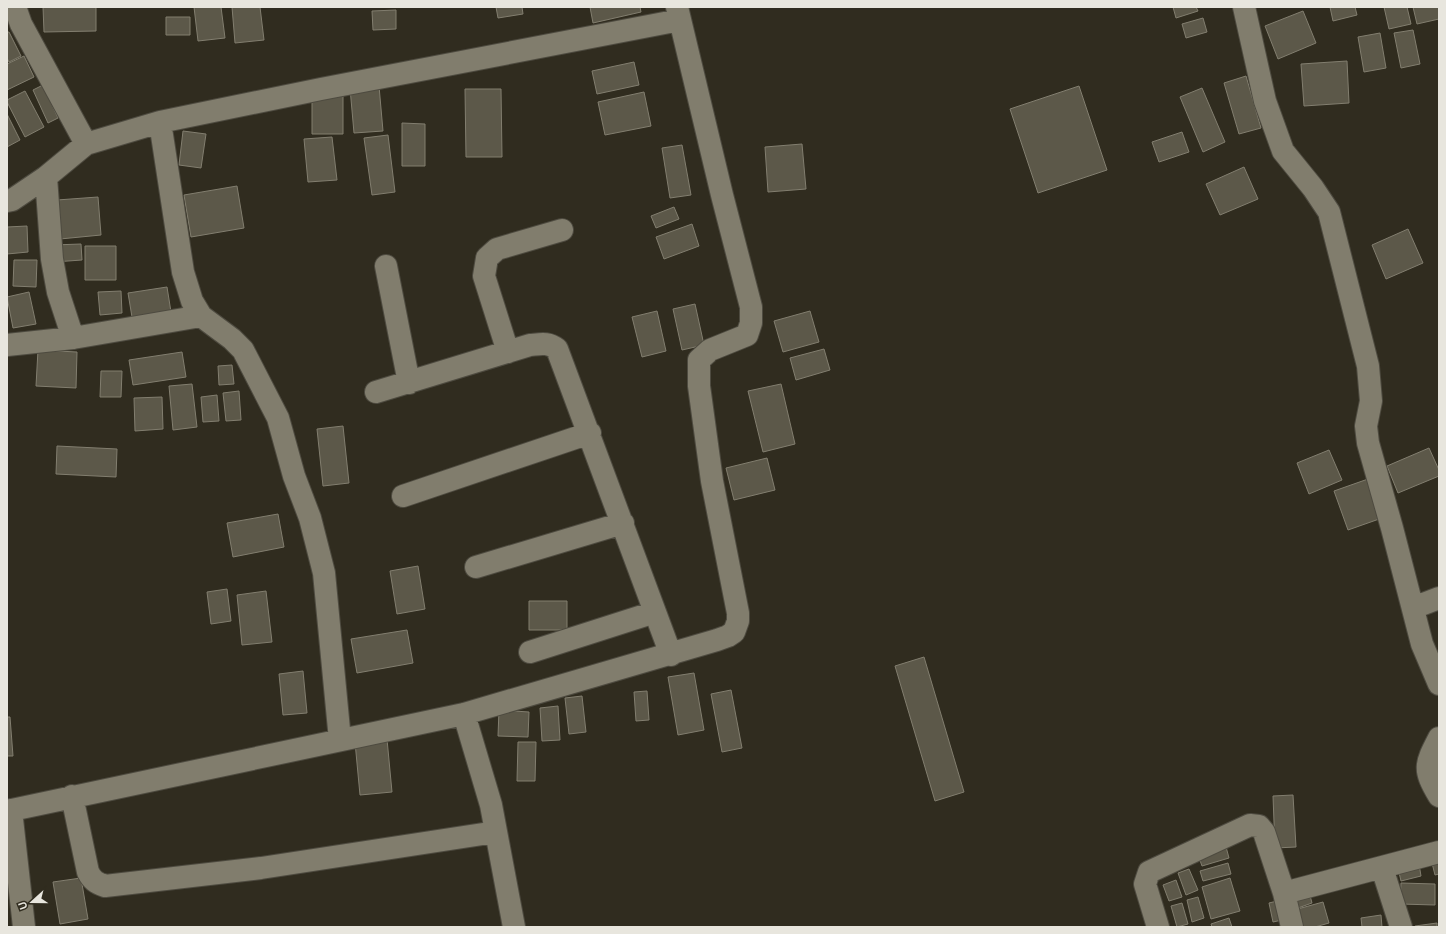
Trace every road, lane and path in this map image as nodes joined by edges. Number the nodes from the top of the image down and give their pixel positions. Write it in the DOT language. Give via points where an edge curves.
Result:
graph roads {
  1 [pos="1244,7"];
  2 [pos="679,14"];
  3 [pos="14,20"];
  4 [pos="160,122"];
  5 [pos="86,144"];
  6 [pos="46,177"];
  7 [pos="9,197"];
  8 [pos="562,230"];
  9 [pos="386,266"];
  10 [pos="201,316"];
  11 [pos="74,338"];
  12 [pos="7,345"];
  13 [pos="508,352"];
  14 [pos="409,383"];
  15 [pos="376,392"];
  16 [pos="590,433"];
  17 [pos="403,496"];
  18 [pos="623,523"];
  19 [pos="476,567"];
  20 [pos="1439,598"];
  21 [pos="1413,608"];
  22 [pos="655,612"];
  23 [pos="530,652"];
  24 [pos="671,654"];
  25 [pos="1439,684"];
  26 [pos="464,714"];
  27 [pos="1439,738"];
  28 [pos="340,740"];
  29 [pos="72,796"];
  30 [pos="1439,796"];
  31 [pos="9,811"];
  32 [pos="496,832"];
  33 [pos="1439,852"];
  34 [pos="1382,868"];
  35 [pos="1284,893"];
  36 [pos="24,927"];
  37 [pos="514,927"];
  38 [pos="1158,927"];
  39 [pos="1292,927"];
  40 [pos="1401,927"];
  1 -- 21 [label="street" via="1265,101 1283,151 1329,212 1368,366 1368,443"];
  2 -- 4 [label="street"];
  2 -- 24 [label="street" via="751,307 751,323 747,335 710,350 699,360 699,386 712,481 738,621 734,632 728,636"];
  3 -- 5 [label="street"];
  4 -- 5 [label="street"];
  4 -- 10 [label="street" via="184,272 192,301"];
  5 -- 6 [label="street"];
  6 -- 7 [label="street"];
  6 -- 11 [label="street" via="52,259 58,292"];
  8 -- 13 [label="street" via="497,250 487,258 484,276"];
  9 -- 14 [label="street"];
  10 -- 11 [label="street"];
  10 -- 28 [label="street" via="243,350 278,418 294,476 310,518 324,573"];
  11 -- 12 [label="street"];
  13 -- 14 [label="street"];
  13 -- 16 [label="street" via="543,343 551,344 557,349"];
  14 -- 15 [label="street"];
  16 -- 17 [label="street"];
  16 -- 18 [label="street"];
  18 -- 19 [label="street"];
  18 -- 22 [label="street"];
  20 -- 21 [label="street"];
  21 -- 25 [label="street" via="1422,644"];
  22 -- 23 [label="street"];
  22 -- 24 [label="street"];
  24 -- 26 [label="street"];
  26 -- 28 [label="street"];
  26 -- 32 [label="street" via="491,805"];
  27 -- 30 [label="street" via="1427,762 1431,783"];
  28 -- 29 [label="street"];
  29 -- 31 [label="street"];
  29 -- 32 [label="street" via="88,872 96,883 105,886 261,868"];
  31 -- 36 [label="street"];
  32 -- 37 [label="street"];
  33 -- 34 [label="street"];
  34 -- 35 [label="street"];
  34 -- 40 [label="street"];
  35 -- 38 [label="street" via="1264,832 1259,826 1250,825 1150,872 1145,884"];
  35 -- 39 [label="street"];
}
